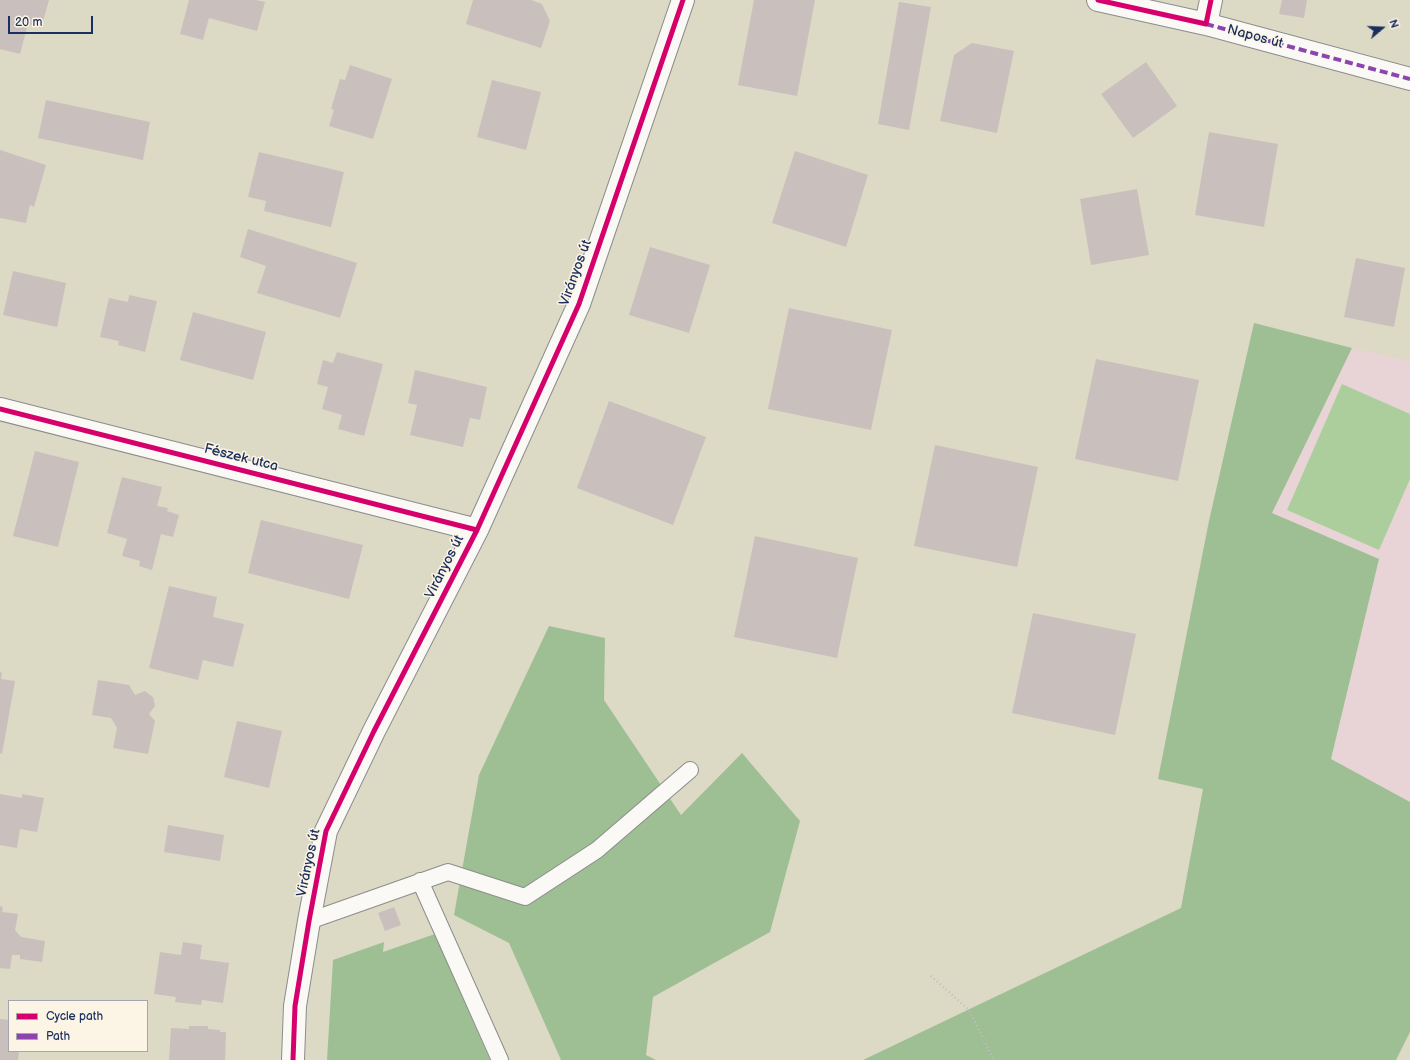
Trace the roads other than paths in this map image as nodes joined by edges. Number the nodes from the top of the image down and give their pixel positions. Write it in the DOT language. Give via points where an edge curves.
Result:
graph roads {
  1 [pos="683,0"];
  2 [pos="1098,0"];
  3 [pos="1212,0"];
  4 [pos="1206,24"];
  5 [pos="1410,79"];
  6 [pos="0,409"];
  7 [pos="477,530"];
  8 [pos="690,770"];
  9 [pos="420,881"];
  10 [pos="309,921"];
  11 [pos="293,1060"];
  12 [pos="500,1060"];
  1 -- 7 [label="street, Virányos út" via="579,304"];
  2 -- 4 [label="street, Napos út"];
  3 -- 4 [label="street"];
  4 -- 5 [label="street, Napos út"];
  6 -- 7 [label="street, Fészek utca"];
  7 -- 10 [label="street, Virányos út" via="374,730 326,831"];
  8 -- 9 [label="lane" via="597,850 525,897 448,872"];
  9 -- 10 [label="lane"];
  9 -- 12 [label="lane"];
  10 -- 11 [label="street, Virányos út" via="295,1006"];
}
